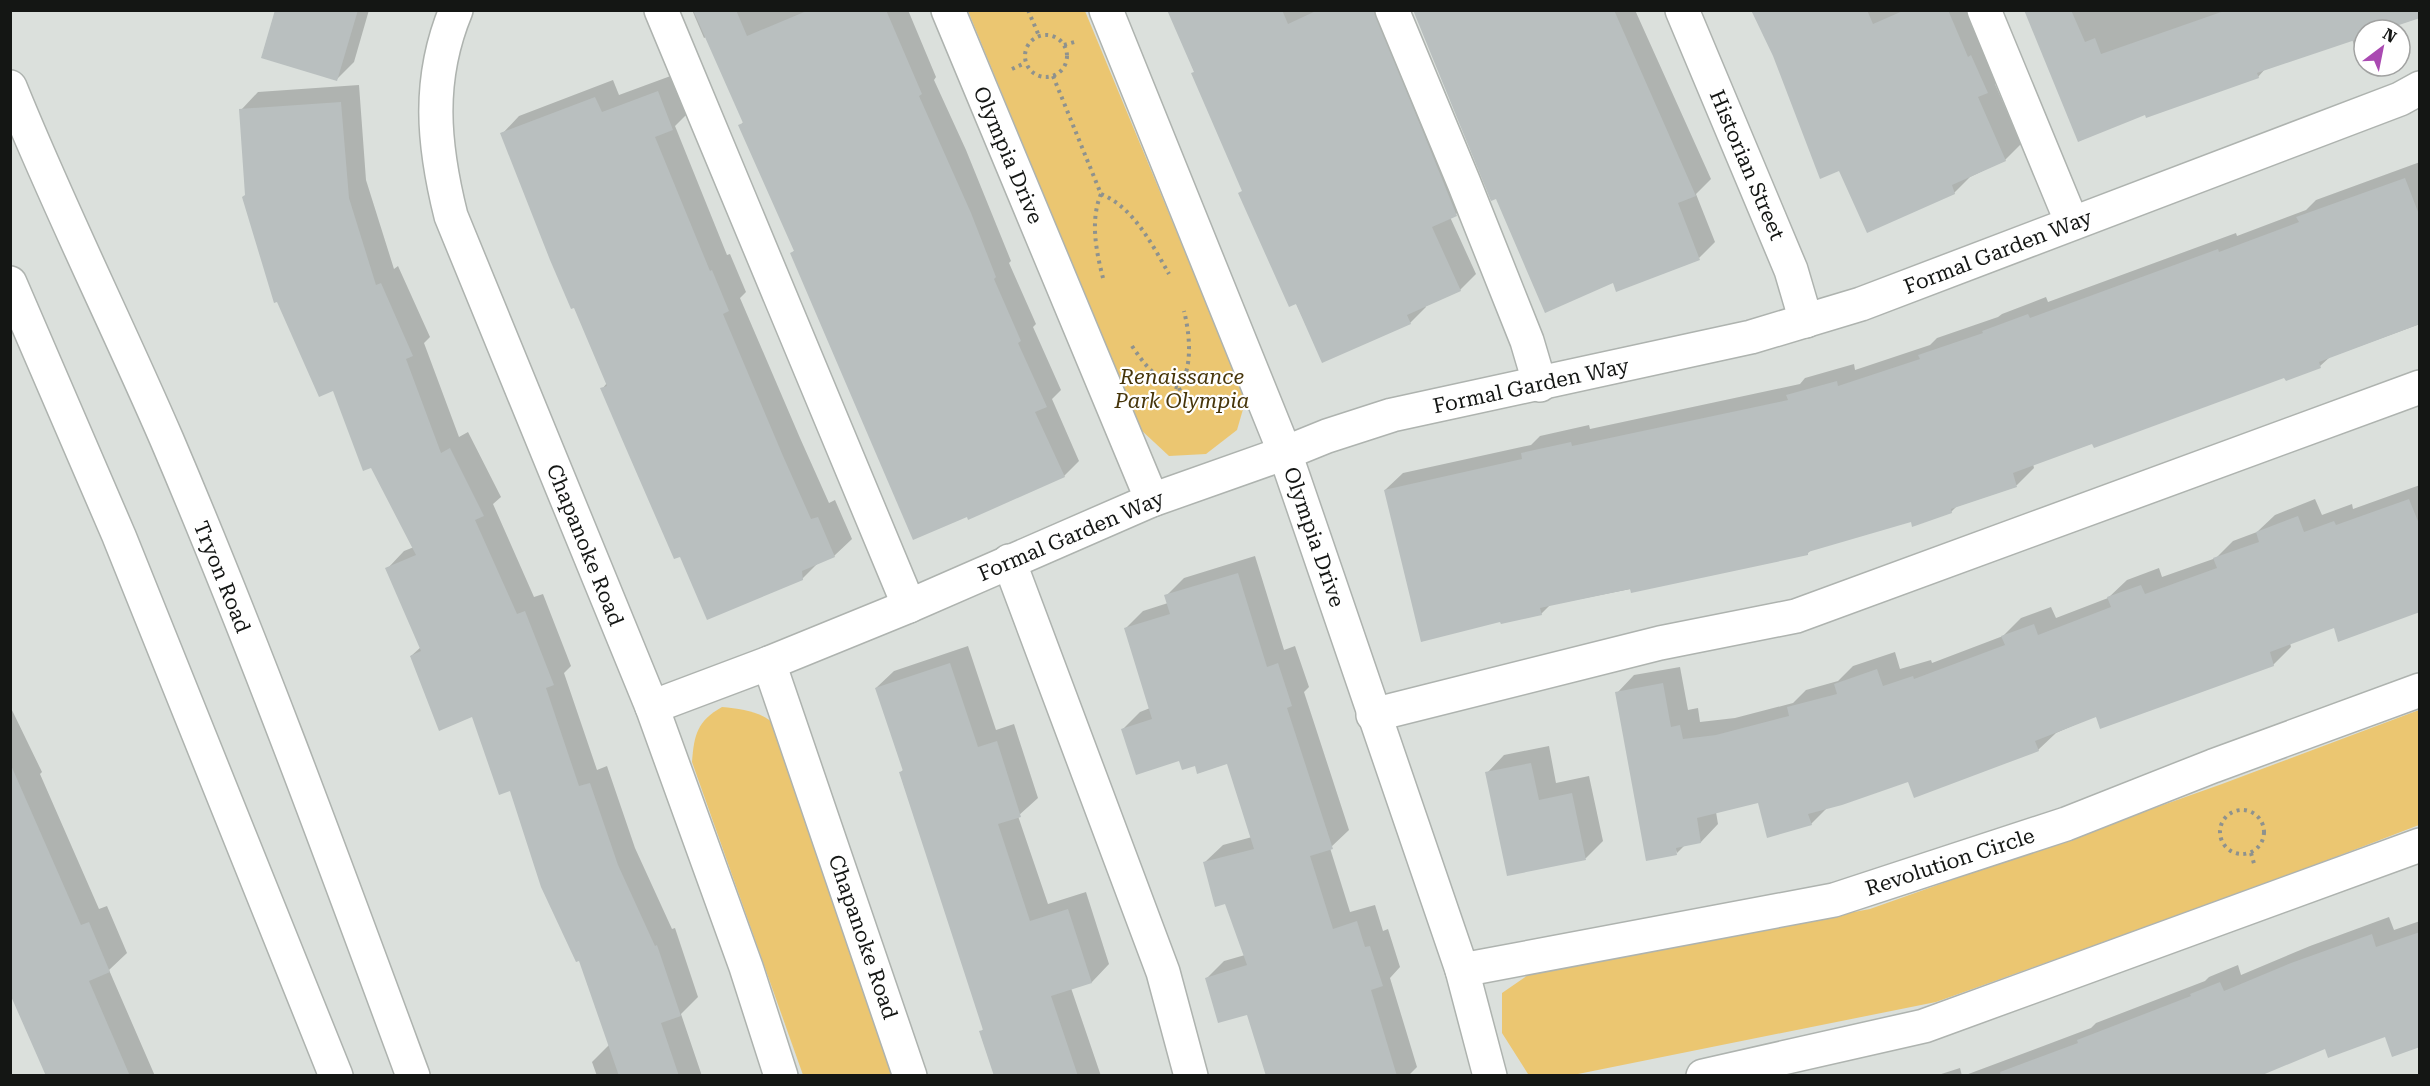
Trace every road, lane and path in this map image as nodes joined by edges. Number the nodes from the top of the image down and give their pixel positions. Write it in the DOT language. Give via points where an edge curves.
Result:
graph roads {
  1 [pos="456,10"];
  2 [pos="661,10"];
  3 [pos="948,10"];
  4 [pos="1028,10"];
  5 [pos="1106,10"];
  6 [pos="1392,10"];
  7 [pos="1682,10"];
  8 [pos="1984,10"];
  9 [pos="1039,36"];
  10 [pos="1053,76"];
  11 [pos="10,87"];
  12 [pos="2420,88"];
  13 [pos="1101,194"];
  14 [pos="2072,224"];
  15 [pos="1104,279"];
  16 [pos="1172,280"];
  17 [pos="10,284"];
  18 [pos="1182,303"];
  19 [pos="1806,321"];
  20 [pos="1128,340"];
  21 [pos="1539,385"];
  22 [pos="2420,387"];
  23 [pos="1179,388"];
  24 [pos="1189,415"];
  25 [pos="1285,453"];
  26 [pos="1152,500"];
  27 [pos="1009,561"];
  28 [pos="909,606"];
  29 [pos="769,663"];
  30 [pos="2420,690"];
  31 [pos="652,707"];
  32 [pos="1373,715"];
  33 [pos="2262,843"];
  34 [pos="2420,845"];
  35 [pos="1462,970"];
  36 [pos="336,1076"];
  37 [pos="413,1076"];
  38 [pos="781,1076"];
  39 [pos="910,1076"];
  40 [pos="1191,1076"];
  41 [pos="1490,1076"];
  42 [pos="1704,1076"];
  1 -- 31 [label="street, Chapanoke Road" via="439,63 435,128 440,173 451,216"];
  2 -- 28 [label="street"];
  3 -- 26 [label="street, Olympia Drive"];
  4 -- 9 [label="path"];
  5 -- 25 [label="street, Olympia Drive"];
  6 -- 21 [label="street" via="1527,341"];
  7 -- 19 [label="street, Historian Street" via="1791,270"];
  8 -- 14 [label="street"];
  9 -- 10 [label="path" via="1053,36 1067,52 1064,67"];
  9 -- 10 [label="path" via="1028,44 1025,63 1033,74"];
  10 -- 13 [label="path"];
  11 -- 37 [label="street, Tryon Road" via="166,440 259,665"];
  12 -- 14 [label="street, Formal Garden Way"];
  13 -- 15 [label="path" via="1094,221"];
  13 -- 16 [label="path" via="1117,200 1129,214"];
  14 -- 19 [label="street, Formal Garden Way"];
  17 -- 36 [label="street" via="124,547"];
  18 -- 23 [label="path" via="1188,328 1188,360 1186,378"];
  19 -- 21 [label="street, Formal Garden Way"];
  20 -- 23 [label="path" via="1150,371"];
  21 -- 25 [label="street, Formal Garden Way" via="1392,416"];
  22 -- 32 [label="street" via="1796,616 1660,643"];
  23 -- 24 [label="path"];
  25 -- 26 [label="street, Formal Garden Way"];
  25 -- 32 [label="street, Olympia Drive"];
  26 -- 27 [label="street, Formal Garden Way"];
  27 -- 28 [label="street, Formal Garden Way"];
  27 -- 40 [label="street" via="1163,972"];
  28 -- 29 [label="street, Formal Garden Way"];
  29 -- 31 [label="street, Formal Garden Way"];
  29 -- 39 [label="street, Chapanoke Road"];
  30 -- 35 [label="street, Revolution Circle" via="2066,824 1834,900"];
  31 -- 38 [label="street, Chapanoke Road"];
  32 -- 35 [label="street, Olympia Drive"];
  33 -- 33 [label="path" via="2264,830 2253,812 2238,809 2221,823 2220,838 2229,851 2250,853"];
  34 -- 42 [label="street" via="1924,1026"];
  35 -- 41 [label="street, Olympia Drive"];
}
